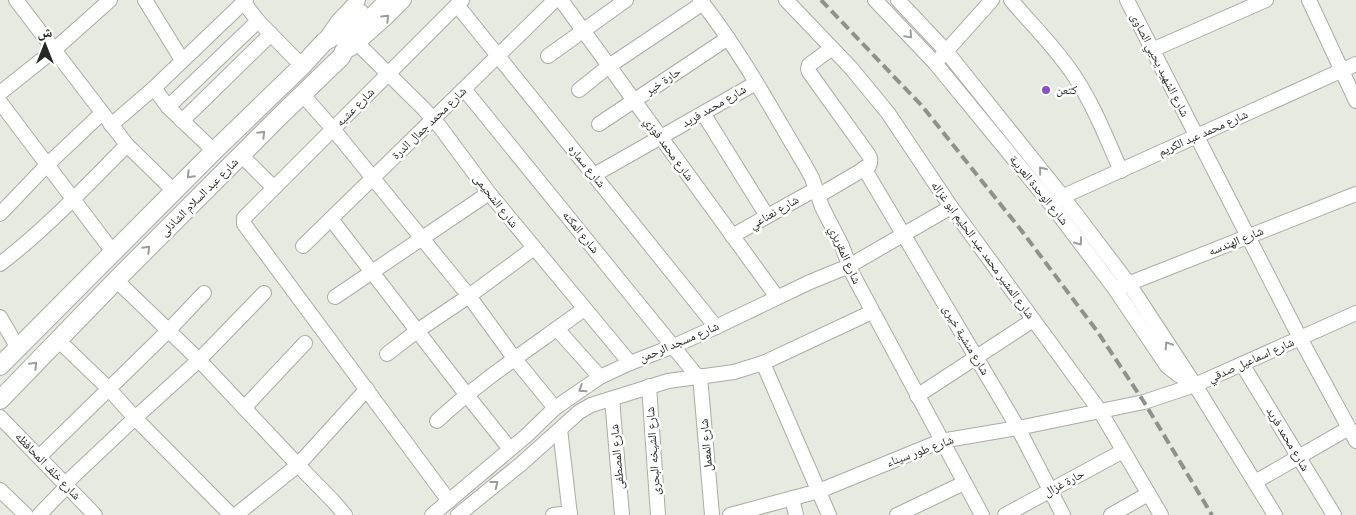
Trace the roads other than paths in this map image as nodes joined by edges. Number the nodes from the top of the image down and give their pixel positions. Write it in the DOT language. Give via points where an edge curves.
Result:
graph roads {
  1 [pos="16,0"];
  2 [pos="110,0"];
  3 [pos="145,0"];
  4 [pos="389,0"];
  5 [pos="404,0"];
  6 [pos="555,0"];
  7 [pos="561,0"];
  8 [pos="626,0"];
  9 [pos="786,0"];
  10 [pos="875,0"];
  11 [pos="898,0"];
  12 [pos="992,0"];
  13 [pos="1011,0"];
  14 [pos="1127,0"];
  15 [pos="1266,0"];
  16 [pos="1309,0"];
  17 [pos="244,1"];
  18 [pos="702,2"];
  19 [pos="459,3"];
  20 [pos="361,7"];
  21 [pos="258,21"];
  22 [pos="583,30"];
  23 [pos="271,34"];
  24 [pos="728,38"];
  25 [pos="357,43"];
  26 [pos="832,48"];
  27 [pos="54,50"];
  28 [pos="1152,50"];
  29 [pos="946,51"];
  30 [pos="497,56"];
  31 [pos="548,56"];
  32 [pos="340,57"];
  33 [pos="182,60"];
  34 [pos="935,63"];
  35 [pos="1356,64"];
  36 [pos="302,66"];
  37 [pos="609,66"];
  38 [pos="1342,70"];
  39 [pos="388,74"];
  40 [pos="756,82"];
  41 [pos="154,88"];
  42 [pos="464,89"];
  43 [pos="579,90"];
  44 [pos="0,93"];
  45 [pos="302,94"];
  46 [pos="634,101"];
  47 [pos="1356,101"];
  48 [pos="0,102"];
  49 [pos="168,106"];
  50 [pos="102,113"];
  51 [pos="703,113"];
  52 [pos="433,119"];
  53 [pos="182,121"];
  54 [pos="599,124"];
  55 [pos="111,125"];
  56 [pos="333,129"];
  57 [pos="1196,136"];
  58 [pos="660,137"];
  59 [pos="127,145"];
  60 [pos="214,151"];
  61 [pos="241,155"];
  62 [pos="47,165"];
  63 [pos="864,168"];
  64 [pos="1121,171"];
  65 [pos="594,175"];
  66 [pos="372,178"];
  67 [pos="274,188"];
  68 [pos="174,191"];
  69 [pos="817,192"];
  70 [pos="489,193"];
  71 [pos="1356,194"];
  72 [pos="1063,197"];
  73 [pos="72,200"];
  74 [pos="1050,203"];
  75 [pos="951,207"];
  76 [pos="0,214"];
  77 [pos="767,216"];
  78 [pos="331,218"];
  79 [pos="904,235"];
  80 [pos="732,236"];
  81 [pos="1248,236"];
  82 [pos="421,238"];
  83 [pos="302,246"];
  84 [pos="534,248"];
  85 [pos="113,252"];
  86 [pos="0,264"];
  87 [pos="849,266"];
  88 [pos="372,272"];
  89 [pos="116,280"];
  90 [pos="1129,284"];
  91 [pos="1115,289"];
  92 [pos="264,293"];
  93 [pos="204,294"];
  94 [pos="335,296"];
  95 [pos="469,296"];
  96 [pos="69,297"];
  97 [pos="777,297"];
  98 [pos="584,309"];
  99 [pos="85,312"];
  100 [pos="872,312"];
  101 [pos="1356,313"];
  102 [pos="0,317"];
  103 [pos="1034,320"];
  104 [pos="716,327"];
  105 [pos="557,329"];
  106 [pos="168,331"];
  107 [pos="417,331"];
  108 [pos="1300,338"];
  109 [pos="58,340"];
  110 [pos="305,343"];
  111 [pos="674,346"];
  112 [pos="18,348"];
  113 [pos="387,354"];
  114 [pos="976,357"];
  115 [pos="514,358"];
  116 [pos="199,360"];
  117 [pos="630,363"];
  118 [pos="763,363"];
  119 [pos="1242,364"];
  120 [pos="0,366"];
  121 [pos="699,376"];
  122 [pos="600,378"];
  123 [pos="1195,385"];
  124 [pos="649,386"];
  125 [pos="109,389"];
  126 [pos="367,389"];
  127 [pos="466,394"];
  128 [pos="917,396"];
  129 [pos="612,399"];
  130 [pos="0,400"];
  131 [pos="1144,402"];
  132 [pos="244,408"];
  133 [pos="556,408"];
  134 [pos="1100,411"];
  135 [pos="0,418"];
  136 [pos="135,418"];
  137 [pos="437,421"];
  138 [pos="1018,428"];
  139 [pos="1349,428"];
  140 [pos="560,429"];
  141 [pos="941,440"];
  142 [pos="1356,441"];
  143 [pos="510,449"];
  144 [pos="1123,451"];
  145 [pos="39,457"];
  146 [pos="1299,457"];
  147 [pos="298,465"];
  148 [pos="964,482"];
  149 [pos="1255,482"];
  150 [pos="66,485"];
  151 [pos="0,490"];
  152 [pos="819,491"];
  153 [pos="1050,491"];
  154 [pos="1148,494"];
  155 [pos="792,498"];
  156 [pos="449,501"];
  157 [pos="474,509"];
  158 [pos="754,512"];
  159 [pos="570,514"];
  160 [pos="26,515"];
  161 [pos="39,515"];
  162 [pos="95,515"];
  163 [pos="231,515"];
  164 [pos="236,515"];
  165 [pos="345,515"];
  166 [pos="432,515"];
  167 [pos="458,515"];
  168 [pos="553,515"];
  169 [pos="622,515"];
  170 [pos="658,515"];
  171 [pos="712,515"];
  172 [pos="730,515"];
  173 [pos="796,515"];
  174 [pos="829,515"];
  175 [pos="897,515"];
  176 [pos="982,515"];
  177 [pos="1005,515"];
  178 [pos="1063,515"];
  179 [pos="1111,515"];
  180 [pos="1161,515"];
  181 [pos="1275,515"];
  182 [pos="1334,515"];
  1 -- 27 [label="street"];
  2 -- 27 [label="street"];
  3 -- 33 [label="street"];
  4 -- 20 [label="main road"];
  25 -- 5 [label="street, شارع عبد السلام الشاذلى, one-way"];
  6 -- 30 [label="street, شارع محمد جمال الدرة"];
  7 -- 22 [label="street, شارع محمد فوزي"];
  8 -- 22 [label="street"];
  9 -- 26 [label="street, شارع المشير محمد عبد الحليم ابو غزاله"];
  10 -- 34 [label="street, شارع الوحدة العربية, one-way"];
  11 -- 29 [label="street, شارع الوحدة العربية"];
  12 -- 29 [label="street"];
  13 -- 64 [label="street" via="1076,78"];
  14 -- 28 [label="street, شارع الشهيد يحيي الصاوى"];
  15 -- 28 [label="street"];
  16 -- 38 [label="street"];
  17 -- 21 [label="street"];
  17 -- 33 [label="street"];
  18 -- 24 [label="street, شارع المقريزي"];
  18 -- 37 [label="street"];
  19 -- 30 [label="street, شارع سماره"];
  19 -- 39 [label="street, شارع عشبه"];
  20 -- 32 [label="main road" via="351,39"];
  20 -- 36 [label="main road, شارع عبد السلام الشاذلى" via="342,31 324,42"];
  21 -- 23 [label="street"];
  21 -- 49 [label="street"];
  22 -- 31 [label="street"];
  22 -- 37 [label="street, شارع محمد فوزي"];
  23 -- 36 [label="street"];
  23 -- 53 [label="street"];
  24 -- 40 [label="street, شارع المقريزي"];
  24 -- 46 [label="street, حارة خير"];
  25 -- 32 [label="street, شارع عبد السلام الشاذلى"];
  25 -- 39 [label="street, شارع الشحيمى"];
  26 -- 63 [label="street" via="809,65 809,72 870,158 869,166"];
  26 -- 75 [label="street, شارع المشير محمد عبد الحليم ابو غزاله" via="888,113"];
  27 -- 44 [label="street"];
  27 -- 50 [label="street"];
  28 -- 57 [label="street, شارع الشهيد يحيي الصاوى"];
  29 -- 34 [label="street"];
  72 -- 29 [label="street, شارع الوحدة العربية, one-way"];
  30 -- 42 [label="street, شارع محمد جمال الدرة"];
  30 -- 65 [label="street, شارع سماره"];
  32 -- 45 [label="main road, شارع عبد السلام الشاذلى"];
  33 -- 41 [label="street"];
  34 -- 74 [label="street, شارع الوحدة العربية"];
  35 -- 38 [label="street, شارع محمد عبد الكريم"];
  36 -- 60 [label="main road, شارع عبد السلام الشاذلى"];
  37 -- 43 [label="street"];
  37 -- 46 [label="street, شارع محمد فوزي"];
  38 -- 47 [label="street"];
  38 -- 57 [label="street, شارع محمد عبد الكريم"];
  39 -- 52 [label="street, شارع الشحيمى"];
  39 -- 56 [label="street, شارع عشبه"];
  40 -- 51 [label="street, شارع محمد فريد"];
  40 -- 69 [label="street, شارع المقريزي" via="806,167"];
  41 -- 49 [label="street"];
  41 -- 55 [label="street"];
  42 -- 52 [label="street, شارع محمد جمال الدرة"];
  42 -- 111 [label="street, شارع المكنه"];
  45 -- 56 [label="street"];
  61 -- 45 [label="main road, شارع عبد السلام الشاذلى, one-way"];
  46 -- 54 [label="street, حارة خير"];
  46 -- 58 [label="street, شارع محمد فوزي"];
  48 -- 62 [label="street"];
  49 -- 53 [label="street"];
  50 -- 55 [label="street"];
  50 -- 62 [label="street"];
  51 -- 58 [label="street, شارع محمد فريد"];
  51 -- 77 [label="street"];
  52 -- 66 [label="street, شارع محمد جمال الدرة"];
  52 -- 70 [label="street, شارع الشحيمى"];
  53 -- 60 [label="street"];
  55 -- 59 [label="street"];
  56 -- 66 [label="street"];
  56 -- 67 [label="street, شارع عشبه"];
  57 -- 64 [label="street, شارع محمد عبد الكريم"];
  57 -- 81 [label="street, شارع الشهيد يحيي الصاوى"];
  58 -- 65 [label="street, شارع محمد فريد"];
  58 -- 80 [label="street, شارع محمد فوزي"];
  59 -- 68 [label="street"];
  59 -- 73 [label="street"];
  60 -- 68 [label="main road, شارع عبد السلام الشاذلى, one-way"];
  61 -- 67 [label="street"];
  89 -- 61 [label="main road, شارع عبد السلام الشاذلى, one-way"];
  62 -- 73 [label="street"];
  62 -- 76 [label="street"];
  63 -- 69 [label="street, شارع نعناعي"];
  63 -- 79 [label="street, شارع منشية خيرى"];
  64 -- 72 [label="street, شارع محمد عبد الكريم"];
  65 -- 104 [label="street, شارع سماره"];
  66 -- 78 [label="street, شارع محمد جمال الدرة"];
  66 -- 82 [label="street"];
  67 -- 126 [label="street, شارع عشبه" via="244,218 244,224"];
  68 -- 85 [label="main road, شارع عبد السلام الشاذلى"];
  69 -- 77 [label="street, شارع نعناعي"];
  69 -- 87 [label="street, شارع المقريزي"];
  70 -- 82 [label="street"];
  70 -- 84 [label="street, شارع الشحيمى"];
  71 -- 81 [label="street, شارع الهندسه"];
  72 -- 74 [label="street, شارع محمد عبد الكريم"];
  72 -- 90 [label="street, شارع الوحدة العربية"];
  73 -- 85 [label="street"];
  73 -- 86 [label="street"];
  74 -- 91 [label="street, شارع الوحدة العربية, one-way"];
  75 -- 79 [label="street, شارع مسجد الرحمن"];
  75 -- 103 [label="street, شارع المشير محمد عبد الحليم ابو غزاله"];
  77 -- 80 [label="street, شارع نعناعي"];
  78 -- 83 [label="street, شارع محمد جمال الدرة"];
  78 -- 88 [label="street"];
  79 -- 87 [label="street, شارع مسجد الرحمن"];
  79 -- 114 [label="street, شارع منشية خيرى"];
  80 -- 97 [label="street, شارع محمد فوزي"];
  81 -- 90 [label="street, شارع الهندسه"];
  81 -- 108 [label="street, شارع الشهيد يحيي الصاوى"];
  82 -- 88 [label="street"];
  82 -- 95 [label="street"];
  84 -- 95 [label="street"];
  84 -- 98 [label="street, شارع الشحيمى"];
  85 -- 96 [label="main road, شارع عبد السلام الشاذلى"];
  87 -- 97 [label="street, شارع مسجد الرحمن"];
  87 -- 100 [label="street, شارع المقريزي"];
  88 -- 94 [label="street"];
  88 -- 107 [label="street"];
  89 -- 99 [label="main road, شارع عبد السلام الشاذلى"];
  89 -- 106 [label="street"];
  90 -- 91 [label="street, شارع الهندسه"];
  123 -- 90 [label="street, شارع الوحدة العربية, one-way"];
  91 -- 123 [label="street, شارع الوحدة العربية" via="1167,366"];
  92 -- 116 [label="street"];
  93 -- 106 [label="street"];
  95 -- 107 [label="street"];
  95 -- 115 [label="street"];
  96 -- 99 [label="main road"];
  96 -- 112 [label="main road, شارع عبد السلام الشاذلى"];
  97 -- 104 [label="street, شارع مسجد الرحمن"];
  98 -- 105 [label="street"];
  98 -- 117 [label="street, شارع الشحيمى"];
  99 -- 109 [label="main road, شارع عبد السلام الشاذلى"];
  100 -- 118 [label="street"];
  100 -- 128 [label="street, شارع المقريزي"];
  101 -- 108 [label="street, شارع اسماعيل صدقي"];
  102 -- 112 [label="street"];
  103 -- 114 [label="street"];
  103 -- 134 [label="street, شارع المشير محمد عبد الحليم ابو غزاله"];
  104 -- 111 [label="street, شارع مسجد الرحمن"];
  105 -- 115 [label="street"];
  105 -- 122 [label="street"];
  106 -- 116 [label="street"];
  106 -- 125 [label="street"];
  107 -- 113 [label="street"];
  107 -- 127 [label="street"];
  108 -- 119 [label="street, شارع اسماعيل صدقي"];
  108 -- 139 [label="street, شارع الشهيد يحيي الصاوى"];
  109 -- 125 [label="street"];
  130 -- 109 [label="main road, شارع عبد السلام الشاذلى, one-way"];
  110 -- 132 [label="street"];
  111 -- 117 [label="street, شارع مسجد الرحمن"];
  111 -- 121 [label="street, شارع المكنه"];
  112 -- 120 [label="main road, شارع عبد السلام الشاذلى"];
  114 -- 128 [label="street"];
  114 -- 138 [label="street, شارع منشية خيرى"];
  115 -- 127 [label="street"];
  115 -- 133 [label="street"];
  116 -- 132 [label="street"];
  116 -- 136 [label="street"];
  117 -- 122 [label="street, شارع مسجد الرحمن"];
  118 -- 121 [label="street" via="734,372"];
  118 -- 152 [label="street"];
  119 -- 123 [label="street, شارع اسماعيل صدقي"];
  119 -- 146 [label="street, شارع محمد فريد"];
  121 -- 124 [label="street"];
  121 -- 171 [label="street, شارع المعمل"];
  122 -- 133 [label="street, شارع مسجد الرحمن, one-way"];
  123 -- 131 [label="street, شارع اسماعيل صدقي"];
  123 -- 149 [label="street, شارع الوحدة العربية"];
  124 -- 129 [label="street"];
  124 -- 170 [label="street, شارع الشيخه البحرى"];
  125 -- 136 [label="street"];
  125 -- 145 [label="street"];
  126 -- 147 [label="street"];
  126 -- 156 [label="street"];
  127 -- 137 [label="street"];
  127 -- 143 [label="street"];
  128 -- 141 [label="street, شارع المقريزي"];
  129 -- 140 [label="street" via="579,412"];
  129 -- 169 [label="street, شارع المصطفى"];
  131 -- 134 [label="street, شارع طور سيناء"];
  132 -- 147 [label="street"];
  133 -- 143 [label="street, شارع مسجد الرحمن"];
  134 -- 138 [label="street, شارع طور سيناء"];
  134 -- 144 [label="street, شارع المشير محمد عبد الحليم ابو غزاله"];
  135 -- 145 [label="street, شارع خلف المحافظه"];
  136 -- 150 [label="street"];
  136 -- 163 [label="street"];
  138 -- 141 [label="street, شارع طور سيناء"];
  138 -- 153 [label="street, شارع منشية خيرى"];
  139 -- 142 [label="street, شارع الشهيد يحيي الصاوى"];
  139 -- 146 [label="street"];
  157 -- 140 [label="street, one-way"];
  140 -- 159 [label="street"];
  141 -- 148 [label="street, شارع المقريزي"];
  141 -- 152 [label="street, شارع طور سيناء"];
  143 -- 156 [label="street, شارع مسجد الرحمن"];
  144 -- 153 [label="street, حارة غزال"];
  144 -- 154 [label="street, شارع المشير محمد عبد الحليم ابو غزاله"];
  145 -- 150 [label="street, شارع خلف المحافظه"];
  146 -- 149 [label="street"];
  146 -- 182 [label="street, شارع محمد فريد"];
  147 -- 164 [label="street"];
  147 -- 165 [label="street"];
  148 -- 175 [label="street"];
  148 -- 176 [label="street, شارع المقريزي"];
  149 -- 181 [label="street, شارع الوحدة العربية"];
  150 -- 161 [label="street"];
  150 -- 162 [label="street, شارع خلف المحافظه"];
  151 -- 160 [label="street"];
  152 -- 155 [label="street, شارع طور سيناء"];
  152 -- 174 [label="street"];
  153 -- 177 [label="street, حارة غزال"];
  153 -- 178 [label="street, شارع منشية خيرى"];
  154 -- 179 [label="street"];
  154 -- 180 [label="street, شارع المشير محمد عبد الحليم ابو غزاله"];
  155 -- 158 [label="street, شارع طور سيناء"];
  155 -- 173 [label="street"];
  156 -- 166 [label="street, شارع مسجد الرحمن"];
  157 -- 167 [label="street"];
  158 -- 172 [label="street, شارع طور سيناء"];
  159 -- 168 [label="street"];
}
